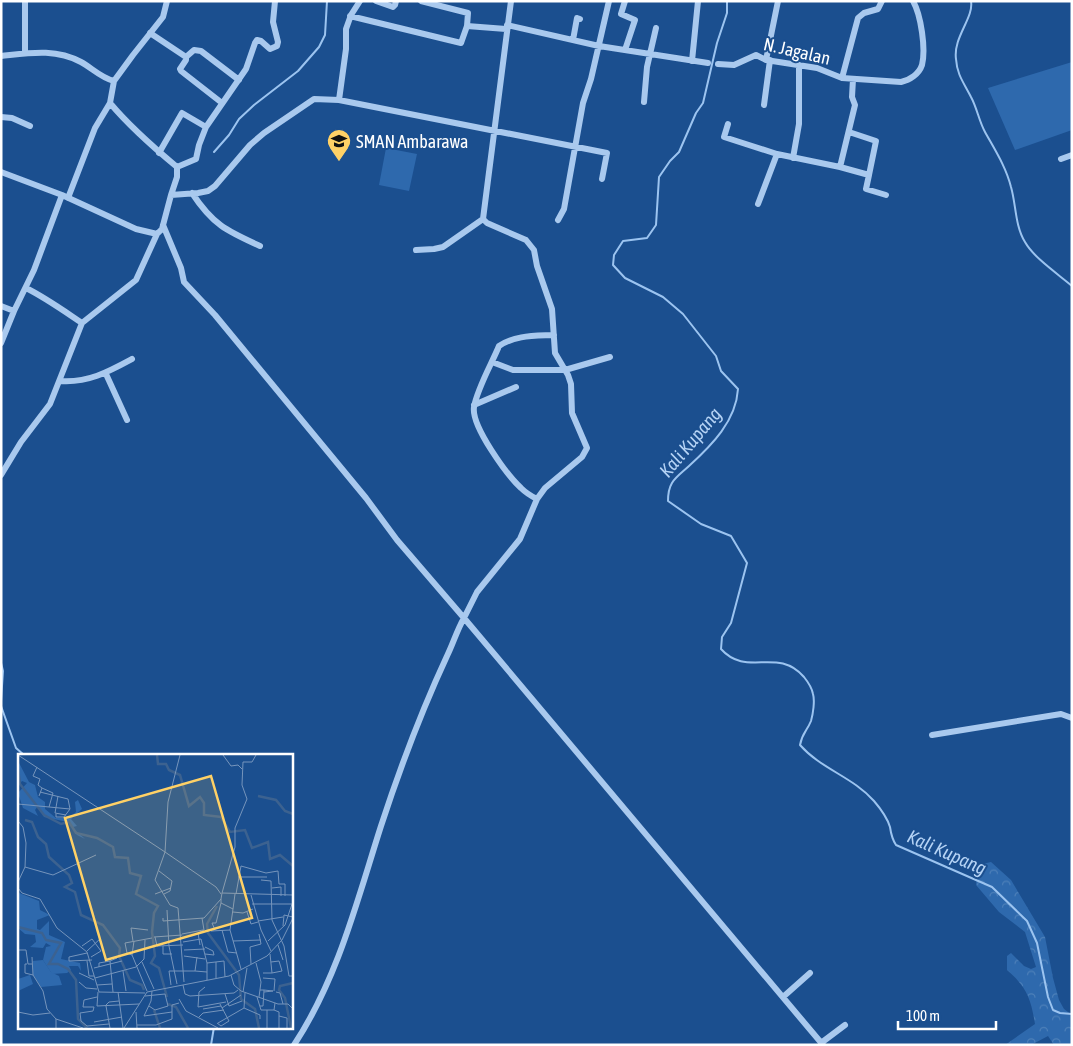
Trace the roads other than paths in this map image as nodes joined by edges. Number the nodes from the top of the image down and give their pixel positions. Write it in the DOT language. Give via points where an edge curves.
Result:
graph roads {
  1 [pos="25,1"];
  2 [pos="167,1"];
  3 [pos="275,1"];
  4 [pos="360,1"];
  5 [pos="376,1"];
  6 [pos="396,1"];
  7 [pos="421,1"];
  8 [pos="511,1"];
  9 [pos="609,1"];
  10 [pos="625,1"];
  11 [pos="698,1"];
  12 [pos="778,1"];
  13 [pos="882,1"];
  14 [pos="913,1"];
  15 [pos="350,16"];
  16 [pos="580,19"];
  17 [pos="467,26"];
  18 [pos="506,27"];
  19 [pos="656,28"];
  20 [pos="150,33"];
  21 [pos="573,40"];
  22 [pos="599,46"];
  23 [pos="625,50"];
  24 [pos="25,53"];
  25 [pos="649,53"];
  26 [pos="1,56"];
  27 [pos="186,57"];
  28 [pos="768,60"];
  29 [pos="692,61"];
  30 [pos="708,63"];
  31 [pos="718,64"];
  32 [pos="799,65"];
  33 [pos="842,78"];
  34 [pos="853,79"];
  35 [pos="239,80"];
  36 [pos="114,81"];
  37 [pos="339,100"];
  38 [pos="644,102"];
  39 [pos="110,103"];
  40 [pos="222,103"];
  41 [pos="764,105"];
  42 [pos="1,117"];
  43 [pos="728,124"];
  44 [pos="30,126"];
  45 [pos="206,127"];
  46 [pos="494,131"];
  47 [pos="849,132"];
  48 [pos="575,147"];
  49 [pos="160,153"];
  50 [pos="777,154"];
  51 [pos="1072,155"];
  52 [pos="793,158"];
  53 [pos="1060,159"];
  54 [pos="177,167"];
  55 [pos="840,167"];
  56 [pos="1,172"];
  57 [pos="869,174"];
  58 [pos="602,179"];
  59 [pos="192,193"];
  60 [pos="172,195"];
  61 [pos="886,195"];
  62 [pos="65,197"];
  63 [pos="758,204"];
  64 [pos="483,218"];
  65 [pos="558,220"];
  66 [pos="163,225"];
  67 [pos="156,234"];
  68 [pos="260,246"];
  69 [pos="416,250"];
  70 [pos="26,288"];
  71 [pos="1,306"];
  72 [pos="14,311"];
  73 [pos="82,323"];
  74 [pos="554,335"];
  75 [pos="1,343"];
  76 [pos="610,357"];
  77 [pos="132,359"];
  78 [pos="492,362"];
  79 [pos="565,370"];
  80 [pos="106,374"];
  81 [pos="60,381"];
  82 [pos="516,387"];
  83 [pos="474,405"];
  84 [pos="127,420"];
  85 [pos="1,475"];
  86 [pos="537,499"];
  87 [pos="464,618"];
  88 [pos="1072,718"];
  89 [pos="932,735"];
  90 [pos="810,973"];
  91 [pos="783,997"];
  92 [pos="845,1025"];
  93 [pos="822,1044"];
  94 [pos="294,1045"];
  1 -- 24 [label="street"];
  2 -- 20 [label="street" via="163,17"];
  3 -- 35 [label="street" via="273,15 277,46 270,49 257,40"];
  4 -- 15 [label="street"];
  5 -- 6 [label="street" via="393,7"];
  7 -- 17 [label="street" via="468,13"];
  8 -- 18 [label="street"];
  9 -- 22 [label="street"];
  10 -- 23 [label="street" via="621,14 636,20"];
  11 -- 29 [label="street"];
  12 -- 28 [label="street"];
  13 -- 33 [label="street, N. Jagalan" via="878,9 858,18"];
  14 -- 34 [label="street, N. Jagalan" via="918,11 923,53 922,66 917,74 901,82"];
  15 -- 17 [label="street" via="460,43"];
  15 -- 37 [label="street"];
  16 -- 21 [label="street" via="577,18"];
  17 -- 18 [label="street"];
  18 -- 21 [label="street"];
  18 -- 46 [label="street"];
  19 -- 25 [label="street"];
  20 -- 27 [label="street"];
  20 -- 36 [label="street"];
  21 -- 22 [label="street"];
  22 -- 23 [label="street"];
  22 -- 48 [label="street"];
  23 -- 25 [label="street"];
  24 -- 26 [label="street"];
  24 -- 36 [label="street" via="64,55"];
  25 -- 29 [label="street"];
  25 -- 38 [label="street"];
  27 -- 35 [label="street" via="194,50 201,51"];
  27 -- 40 [label="street" via="181,71"];
  28 -- 31 [label="street, N. Jagalan" via="756,55 734,65"];
  28 -- 32 [label="street, N. Jagalan"];
  28 -- 41 [label="street"];
  29 -- 30 [label="street"];
  32 -- 33 [label="street, N. Jagalan"];
  32 -- 52 [label="street" via="799,124"];
  33 -- 34 [label="street, N. Jagalan"];
  34 -- 47 [label="street" via="855,105"];
  35 -- 40 [label="street"];
  36 -- 39 [label="street"];
  37 -- 46 [label="street"];
  37 -- 59 [label="street" via="314,99 250,145 215,186 208,191"];
  39 -- 49 [label="street"];
  39 -- 62 [label="street" via="95,128"];
  40 -- 45 [label="street"];
  42 -- 44 [label="street"];
  43 -- 50 [label="street" via="724,137"];
  45 -- 49 [label="street" via="182,113"];
  45 -- 54 [label="street" via="196,159"];
  46 -- 48 [label="street"];
  46 -- 64 [label="street"];
  47 -- 55 [label="street"];
  47 -- 57 [label="street" via="876,141"];
  48 -- 58 [label="street" via="607,153"];
  48 -- 65 [label="street" via="564,209"];
  49 -- 54 [label="street"];
  50 -- 52 [label="street"];
  50 -- 63 [label="street"];
  51 -- 53 [label="street"];
  52 -- 55 [label="street"];
  54 -- 60 [label="street"];
  55 -- 57 [label="street"];
  56 -- 62 [label="street"];
  57 -- 61 [label="street" via="866,189"];
  59 -- 60 [label="street"];
  59 -- 68 [label="street" via="218,225"];
  60 -- 66 [label="street"];
  62 -- 67 [label="street"];
  62 -- 70 [label="street"];
  64 -- 69 [label="street" via="443,247"];
  64 -- 74 [label="street" via="486,223 526,240 534,250 552,309"];
  66 -- 67 [label="street"];
  66 -- 87 [label="street" via="184,282 215,314"];
  67 -- 73 [label="street" via="136,280"];
  70 -- 72 [label="street"];
  70 -- 73 [label="street"];
  71 -- 72 [label="street"];
  72 -- 75 [label="street"];
  73 -- 81 [label="street"];
  74 -- 78 [label="street" via="506,341 499,346"];
  74 -- 79 [label="street" via="555,353"];
  76 -- 79 [label="street"];
  77 -- 80 [label="street"];
  78 -- 79 [label="street" via="520,371"];
  78 -- 83 [label="street"];
  79 -- 86 [label="street" via="571,384 572,412 586,448 582,457 545,488"];
  80 -- 81 [label="street" via="75,382"];
  80 -- 84 [label="street"];
  81 -- 85 [label="street" via="50,404"];
  82 -- 83 [label="street"];
  83 -- 86 [label="street" via="488,445 526,493"];
  86 -- 87 [label="street" via="520,539 477,592"];
  87 -- 91 [label="street"];
  87 -- 94 [label="street" via="410,743 340,955"];
  88 -- 89 [label="street" via="1061,714"];
  90 -- 91 [label="street"];
  91 -- 93 [label="street"];
  92 -- 93 [label="street"];
}
